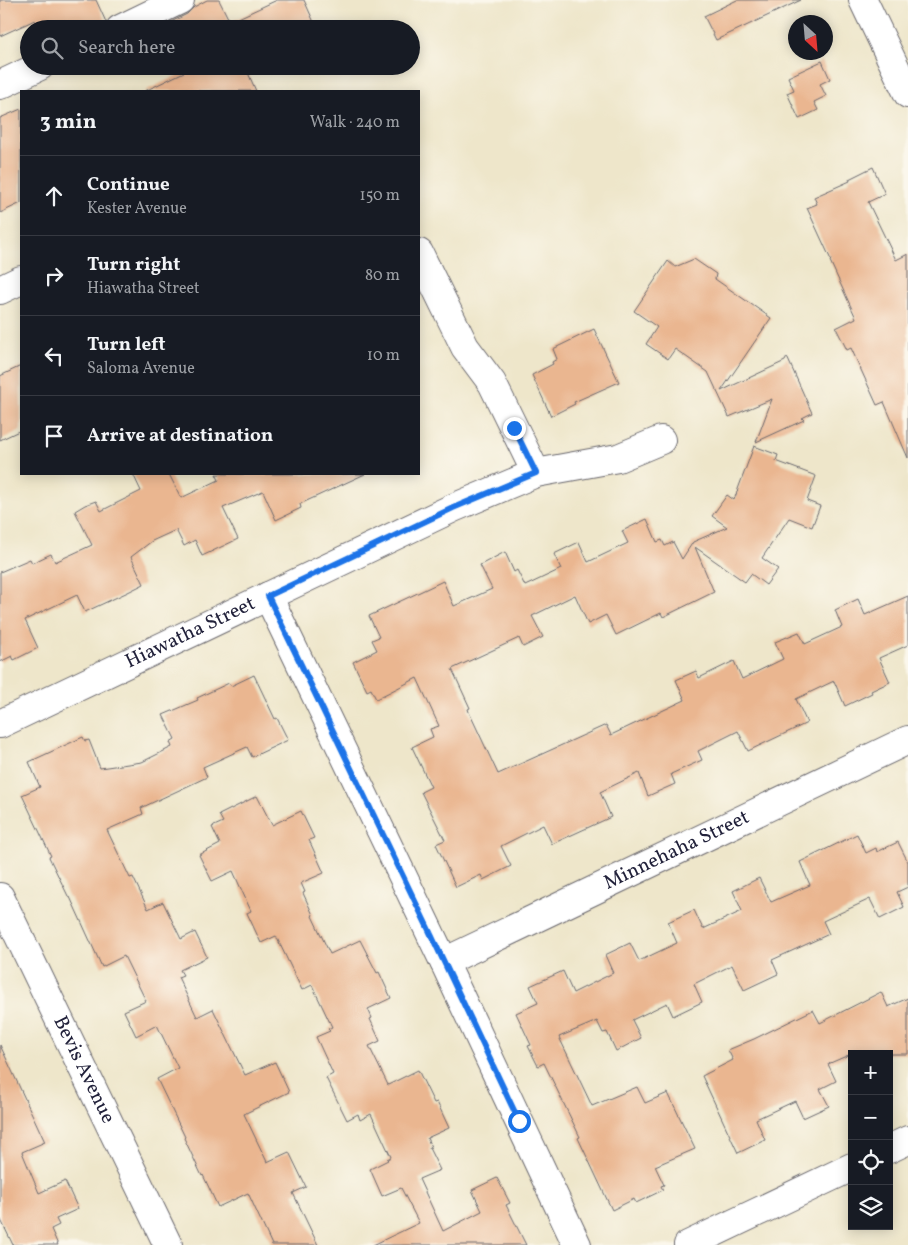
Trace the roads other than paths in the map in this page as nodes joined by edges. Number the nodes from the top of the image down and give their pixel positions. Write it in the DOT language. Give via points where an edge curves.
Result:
graph roads {
  1 [pos="180,0"];
  2 [pos="863,0"];
  3 [pos="139,20"];
  4 [pos="21,75"];
  5 [pos="0,85"];
  6 [pos="908,94"];
  7 [pos="420,255"];
  8 [pos="20,280"];
  9 [pos="0,290"];
  10 [pos="661,440"];
  11 [pos="536,473"];
  12 [pos="268,596"];
  13 [pos="0,724"];
  14 [pos="908,740"];
  15 [pos="0,897"];
  16 [pos="444,962"];
  17 [pos="908,1140"];
  18 [pos="893,1147"];
  19 [pos="848,1169"];
  20 [pos="168,1245"];
  21 [pos="578,1245"];
  22 [pos="688,1245"];
  1 -- 3 [label="street"];
  2 -- 6 [label="street"];
  4 -- 5 [label="street"];
  7 -- 11 [label="street" via="465,347 492,383"];
  8 -- 9 [label="street"];
  10 -- 11 [label="street, Hiawatha Street" via="618,458"];
  11 -- 12 [label="street, Hiawatha Street" via="453,508"];
  12 -- 13 [label="street, Hiawatha Street"];
  12 -- 16 [label="street"];
  14 -- 16 [label="street, Minnehaha Street"];
  15 -- 20 [label="street, Bevis Avenue"];
  16 -- 21 [label="street"];
  17 -- 18 [label="street"];
  19 -- 22 [label="street"];
}
